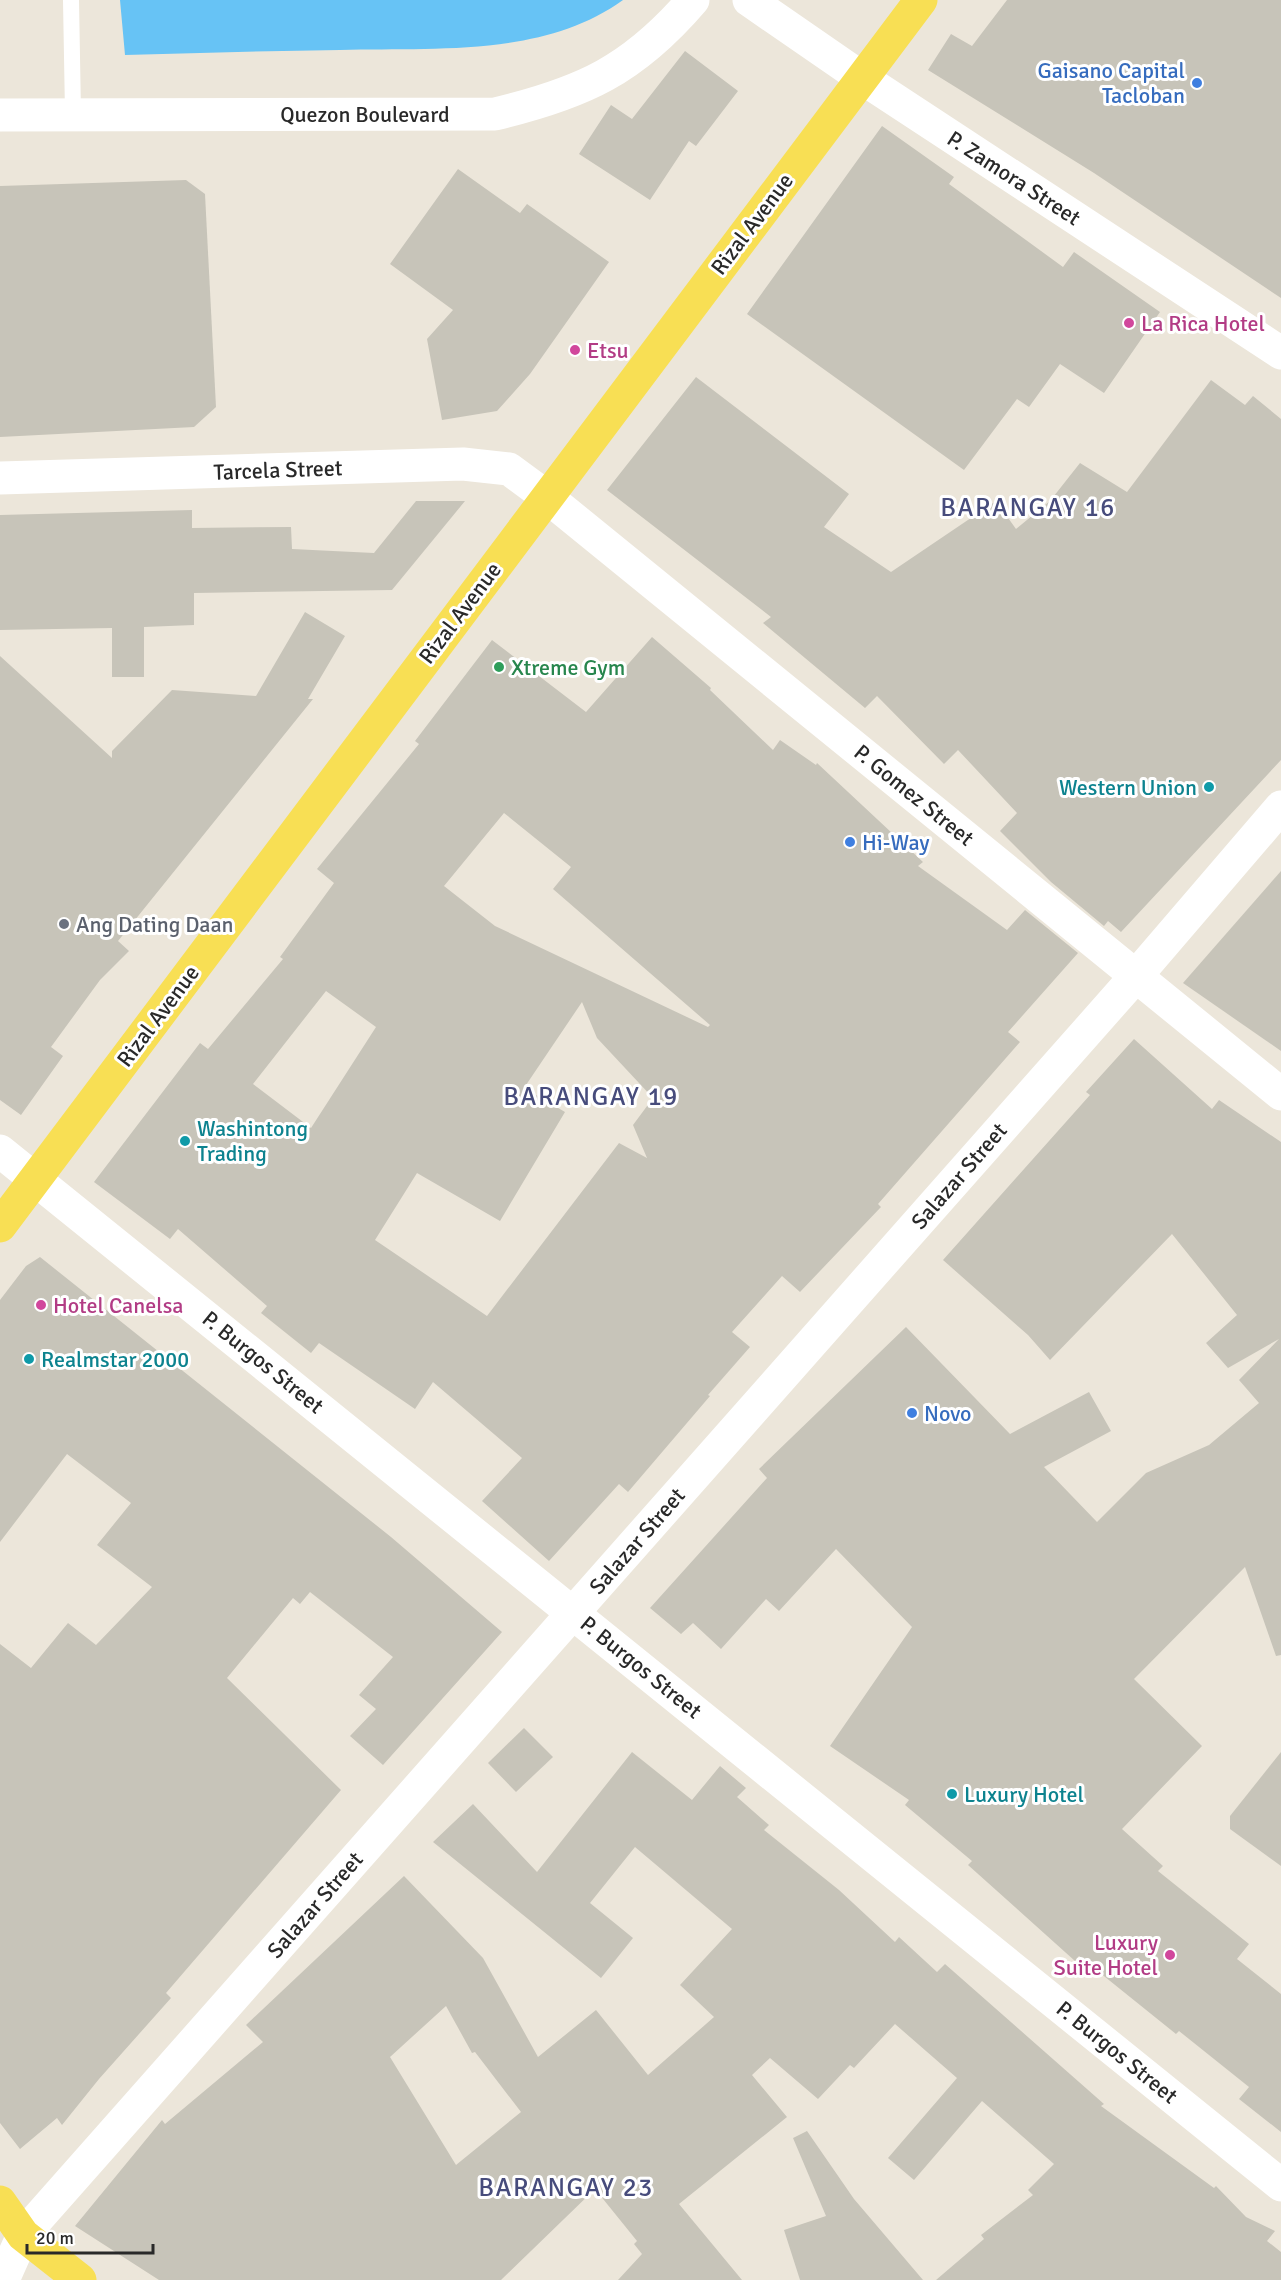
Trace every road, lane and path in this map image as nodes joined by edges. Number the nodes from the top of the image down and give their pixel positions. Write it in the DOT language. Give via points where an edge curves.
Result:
graph roads {
  1 [pos="71,0"];
  2 [pos="693,0"];
  3 [pos="749,0"];
  4 [pos="921,0"];
  5 [pos="862,78"];
  6 [pos="73,113"];
  7 [pos="0,115"];
  8 [pos="1281,353"];
  9 [pos="0,478"];
  10 [pos="547,496"];
  11 [pos="1281,807"];
  12 [pos="1136,976"];
  13 [pos="1281,1094"];
  14 [pos="0,1151"];
  15 [pos="36,1178"];
  16 [pos="0,1226"];
  17 [pos="573,1612"];
  18 [pos="1281,2185"];
  19 [pos="0,2202"];
  20 [pos="23,2235"];
  21 [pos="3,2280"];
  22 [pos="80,2280"];
  1 -- 6 [label="lane"];
  2 -- 6 [label="street, Quezon Boulevard" via="665,33 616,71 551,101 495,114"];
  3 -- 5 [label="street, P. Zamora Street"];
  4 -- 5 [label="main road, Rizal Avenue"];
  5 -- 8 [label="street, P. Zamora Street"];
  5 -- 10 [label="main road, Rizal Avenue"];
  6 -- 7 [label="street, Quezon Boulevard"];
  9 -- 10 [label="street, Tarcela Street" via="463,464 509,469"];
  10 -- 12 [label="street, P. Gomez Street"];
  10 -- 15 [label="main road, Rizal Avenue"];
  11 -- 12 [label="street, Salazar Street"];
  12 -- 13 [label="street, P. Gomez Street"];
  12 -- 17 [label="street, Salazar Street"];
  14 -- 15 [label="street, P. Burgos Street"];
  15 -- 16 [label="main road, Rizal Avenue"];
  15 -- 17 [label="street, P. Burgos Street"];
  17 -- 18 [label="street, P. Burgos Street"];
  17 -- 20 [label="street, Salazar Street"];
  19 -- 20 [label="main road"];
  20 -- 21 [label="street, Salazar Street"];
  20 -- 22 [label="main road"];
}
